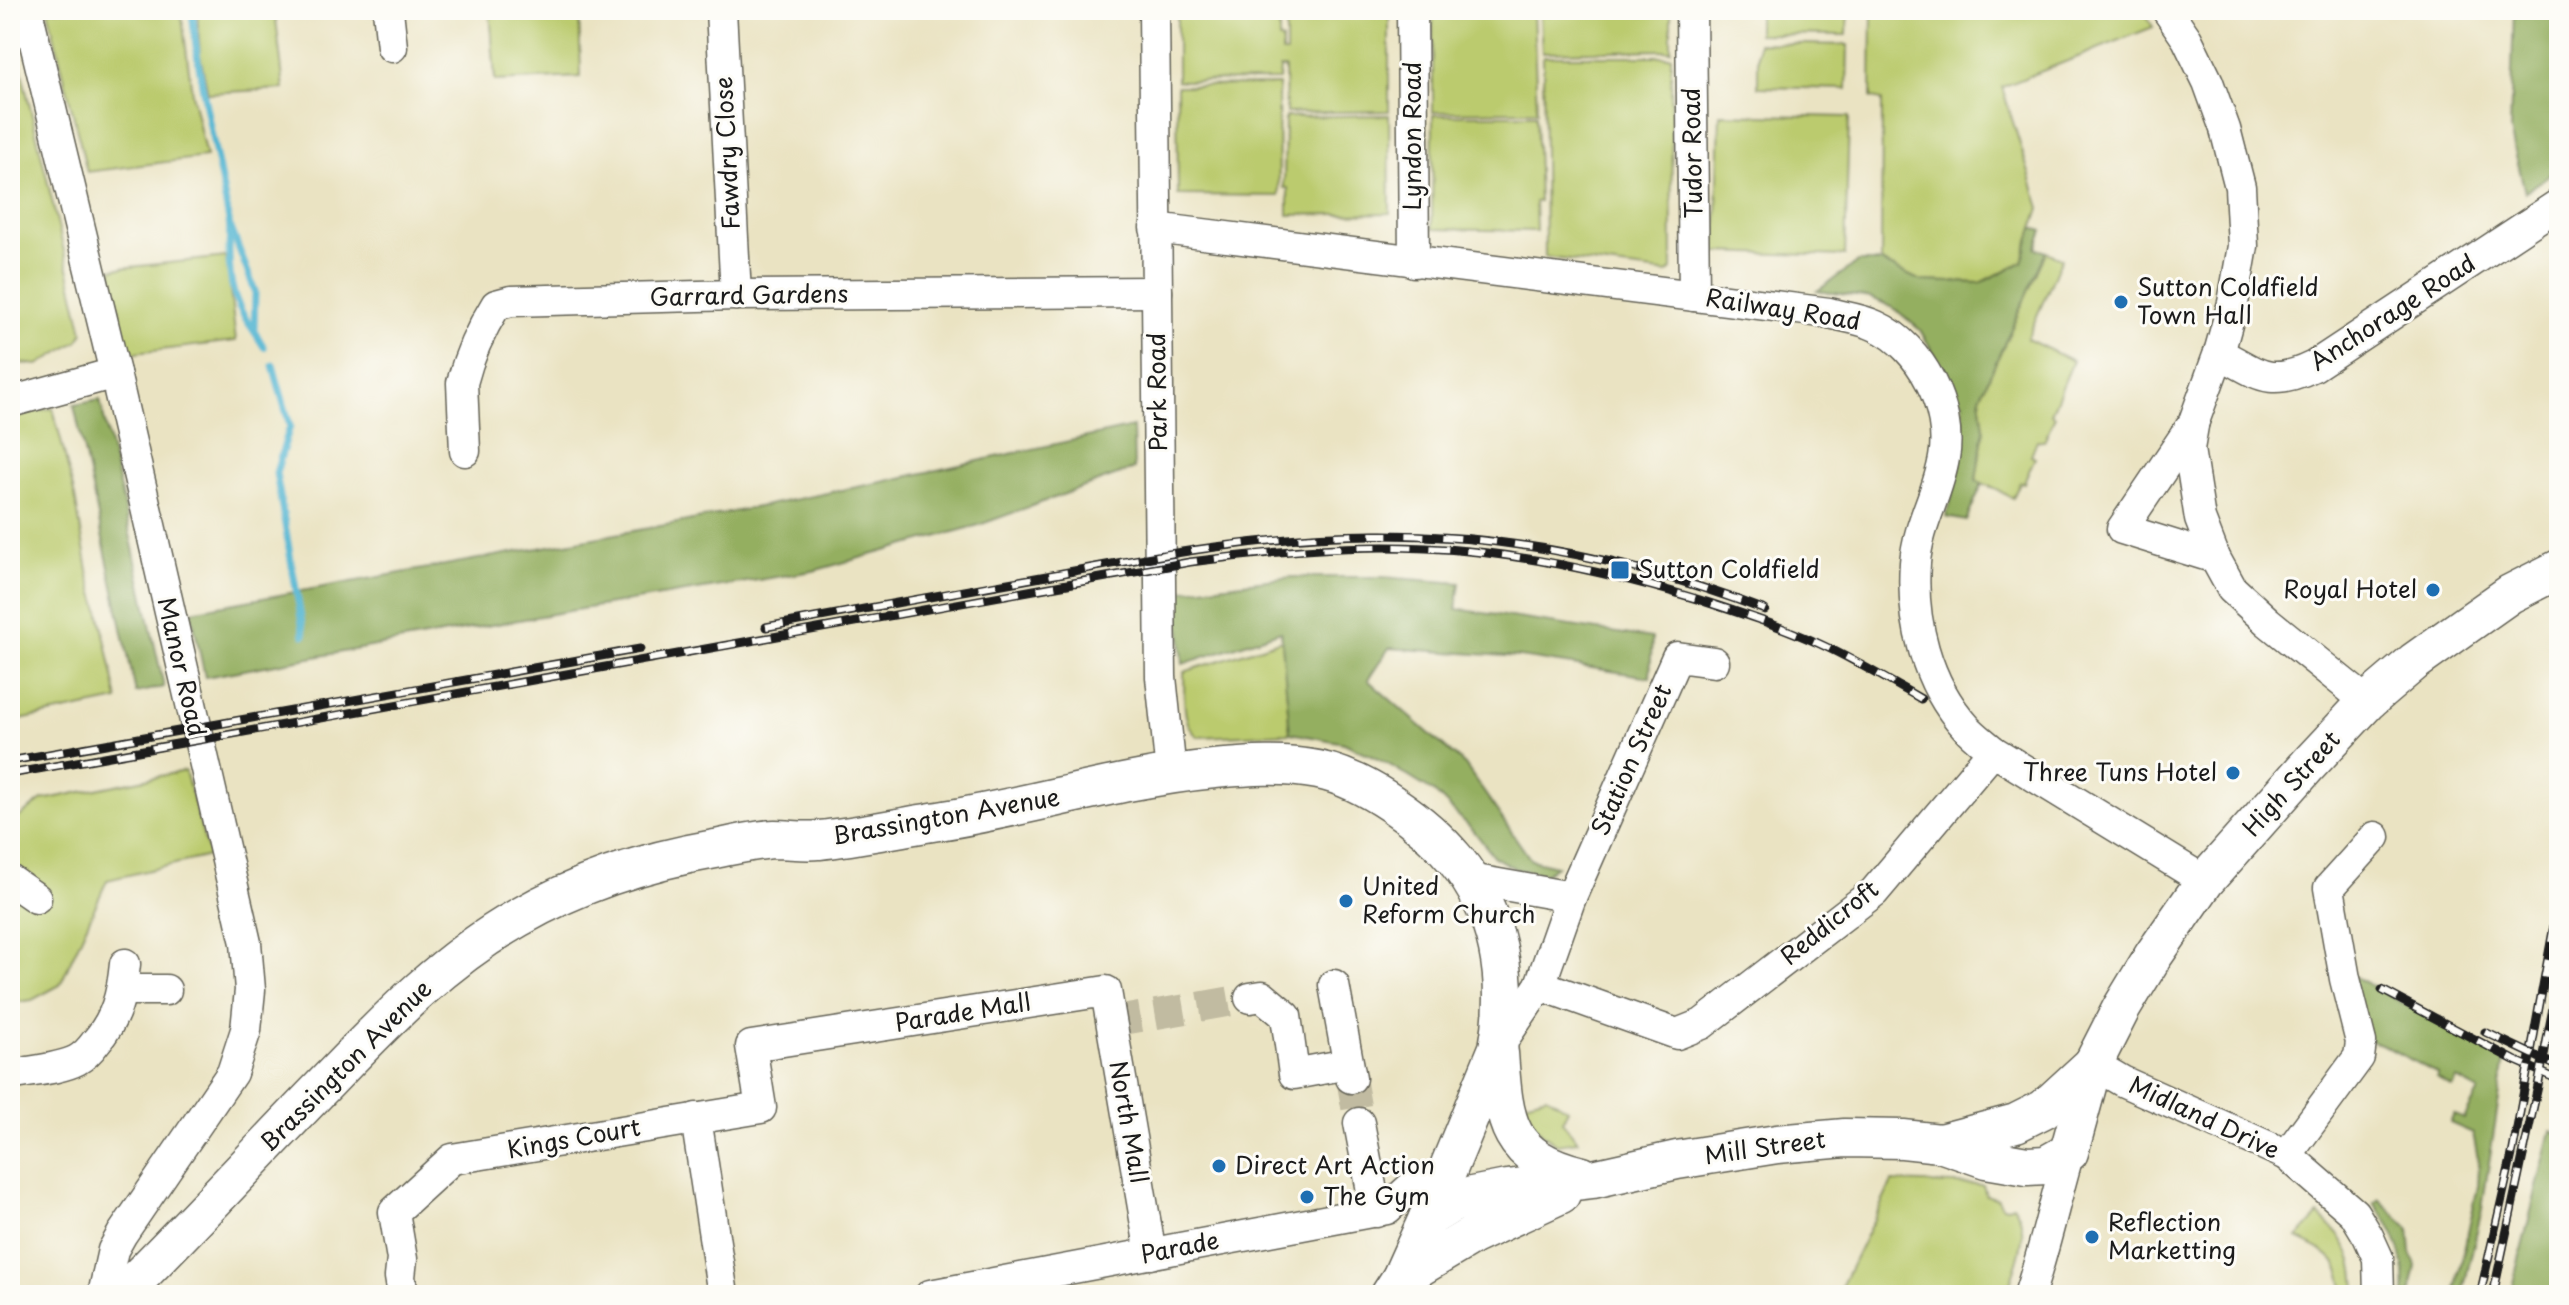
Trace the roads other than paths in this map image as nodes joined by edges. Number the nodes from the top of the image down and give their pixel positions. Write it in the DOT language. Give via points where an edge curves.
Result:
graph roads {
  1 [pos="27,10"];
  2 [pos="388,10"];
  3 [pos="721,10"];
  4 [pos="1154,10"];
  5 [pos="1412,10"];
  6 [pos="1691,10"];
  7 [pos="2167,10"];
  8 [pos="392,47"];
  9 [pos="2554,207"];
  10 [pos="1155,228"];
  11 [pos="1414,262"];
  12 [pos="1157,292"];
  13 [pos="736,295"];
  14 [pos="1694,296"];
  15 [pos="2219,353"];
  16 [pos="115,373"];
  17 [pos="10,402"];
  18 [pos="2193,424"];
  19 [pos="465,451"];
  20 [pos="2215,558"];
  21 [pos="2559,569"];
  22 [pos="1714,662"];
  23 [pos="2367,702"];
  24 [pos="1993,751"];
  25 [pos="1171,773"];
  26 [pos="2375,837"];
  27 [pos="1470,879"];
  28 [pos="10,880"];
  29 [pos="2205,881"];
  30 [pos="1571,897"];
  31 [pos="36,898"];
  32 [pos="1334,985"];
  33 [pos="1540,985"];
  34 [pos="166,990"];
  35 [pos="1106,991"];
  36 [pos="1250,998"];
  37 [pos="1498,1048"];
  38 [pos="2093,1064"];
  39 [pos="10,1075"];
  40 [pos="2030,1116"];
  41 [pos="696,1118"];
  42 [pos="1359,1123"];
  43 [pos="1940,1143"];
  44 [pos="2071,1145"];
  45 [pos="2287,1155"];
  46 [pos="2027,1166"];
  47 [pos="1420,1179"];
  48 [pos="1593,1179"];
  49 [pos="1376,1212"];
  50 [pos="2051,1213"];
  51 [pos="1428,1218"];
  52 [pos="1151,1254"];
  53 [pos="1391,1289"];
  54 [pos="103,1295"];
  55 [pos="121,1295"];
  56 [pos="403,1295"];
  57 [pos="723,1295"];
  58 [pos="930,1295"];
  59 [pos="2029,1295"];
  60 [pos="2379,1295"];
  1 -- 16 [label="street, Manor Road"];
  2 -- 8 [label="street"];
  3 -- 13 [label="street, Fawdry Close"];
  4 -- 10 [label="street, Park Road"];
  5 -- 11 [label="street, Lyndon Road"];
  6 -- 14 [label="street, Tudor Road"];
  7 -- 15 [label="street" via="2208,82 2240,187 2243,246"];
  9 -- 15 [label="street, Anchorage Road" via="2295,375 2268,377"];
  10 -- 11 [label="street, Railway Road"];
  10 -- 12 [label="street, Park Road"];
  11 -- 14 [label="street, Railway Road"];
  12 -- 13 [label="street, Garrard Gardens"];
  12 -- 25 [label="street, Park Road" via="1161,677"];
  13 -- 19 [label="street, Garrard Gardens" via="496,305 462,383"];
  14 -- 24 [label="street, Railway Road" via="1829,313 1875,325 1902,342 1928,376 1943,418 1945,455 1922,522 1914,607 1922,649 1944,696 1965,726"];
  15 -- 18 [label="street"];
  16 -- 17 [label="street"];
  16 -- 54 [label="street, Manor Road" via="246,943 250,990 246,1030 232,1073 122,1234"];
  18 -- 20 [label="street" via="2191,476"];
  18 -- 20 [label="street" via="2117,540"];
  20 -- 23 [label="street" via="2232,589"];
  21 -- 23 [label="main road, High Street" via="2510,594"];
  22 -- 30 [label="street, Station Street" via="1677,657"];
  23 -- 29 [label="main road, High Street"];
  24 -- 29 [label="street, Railway Road"];
  24 -- 33 [label="street, Reddicroft" via="1874,892 1702,1024 1677,1034"];
  25 -- 27 [label="main road, Brassington Avenue" via="1250,766 1321,770 1397,806 1452,855"];
  25 -- 55 [label="main road, Brassington Avenue" via="956,819 679,855 561,894 480,942 406,1000"];
  26 -- 45 [label="street" via="2329,888 2361,1042 2359,1057"];
  27 -- 30 [label="street"];
  27 -- 37 [label="main road, Brassington Avenue" via="1493,926 1504,981"];
  28 -- 31 [label="street"];
  29 -- 38 [label="main road, High Street" via="2129,996"];
  30 -- 33 [label="street, Station Street"];
  32 -- 36 [label="street" via="1349,1071 1294,1074 1286,1016 1262,996"];
  33 -- 37 [label="street, Station Street"];
  34 -- 39 [label="street" via="124,977 117,1010 86,1053 75,1061"];
  35 -- 41 [label="street, Parade Mall" via="751,1046 761,1108"];
  35 -- 52 [label="street, North Mall"];
  37 -- 48 [label="main road, Mill Street" via="1502,1101 1514,1133 1545,1165"];
  37 -- 51 [label="main road, Brassington Avenue"];
  38 -- 40 [label="main road, High Street"];
  38 -- 44 [label="main road, High Street"];
  38 -- 45 [label="street, Midland Drive"];
  40 -- 43 [label="main road, Mill Street"];
  40 -- 44 [label="street" via="2060,1119"];
  40 -- 46 [label="street" via="2016,1136"];
  41 -- 56 [label="street, Kings Court" via="452,1159 394,1212"];
  41 -- 57 [label="street"];
  42 -- 49 [label="street"];
  43 -- 46 [label="main road, Mill Street"];
  43 -- 48 [label="main road, Mill Street" via="1845,1138 1777,1144"];
  44 -- 46 [label="main road" via="2046,1165"];
  44 -- 50 [label="street, High Street"];
  45 -- 60 [label="street, Midland Drive" via="2354,1213 2378,1258"];
  46 -- 50 [label="street"];
  47 -- 49 [label="street, Parade" via="1387,1209"];
  48 -- 51 [label="main road, Mill Street" via="1472,1196"];
  48 -- 53 [label="main road, Mill Street" via="1473,1235"];
  49 -- 52 [label="street, Parade"];
  50 -- 59 [label="street, High Street"];
  51 -- 53 [label="main road, Brassington Avenue"];
  52 -- 58 [label="street, Parade"];
}
